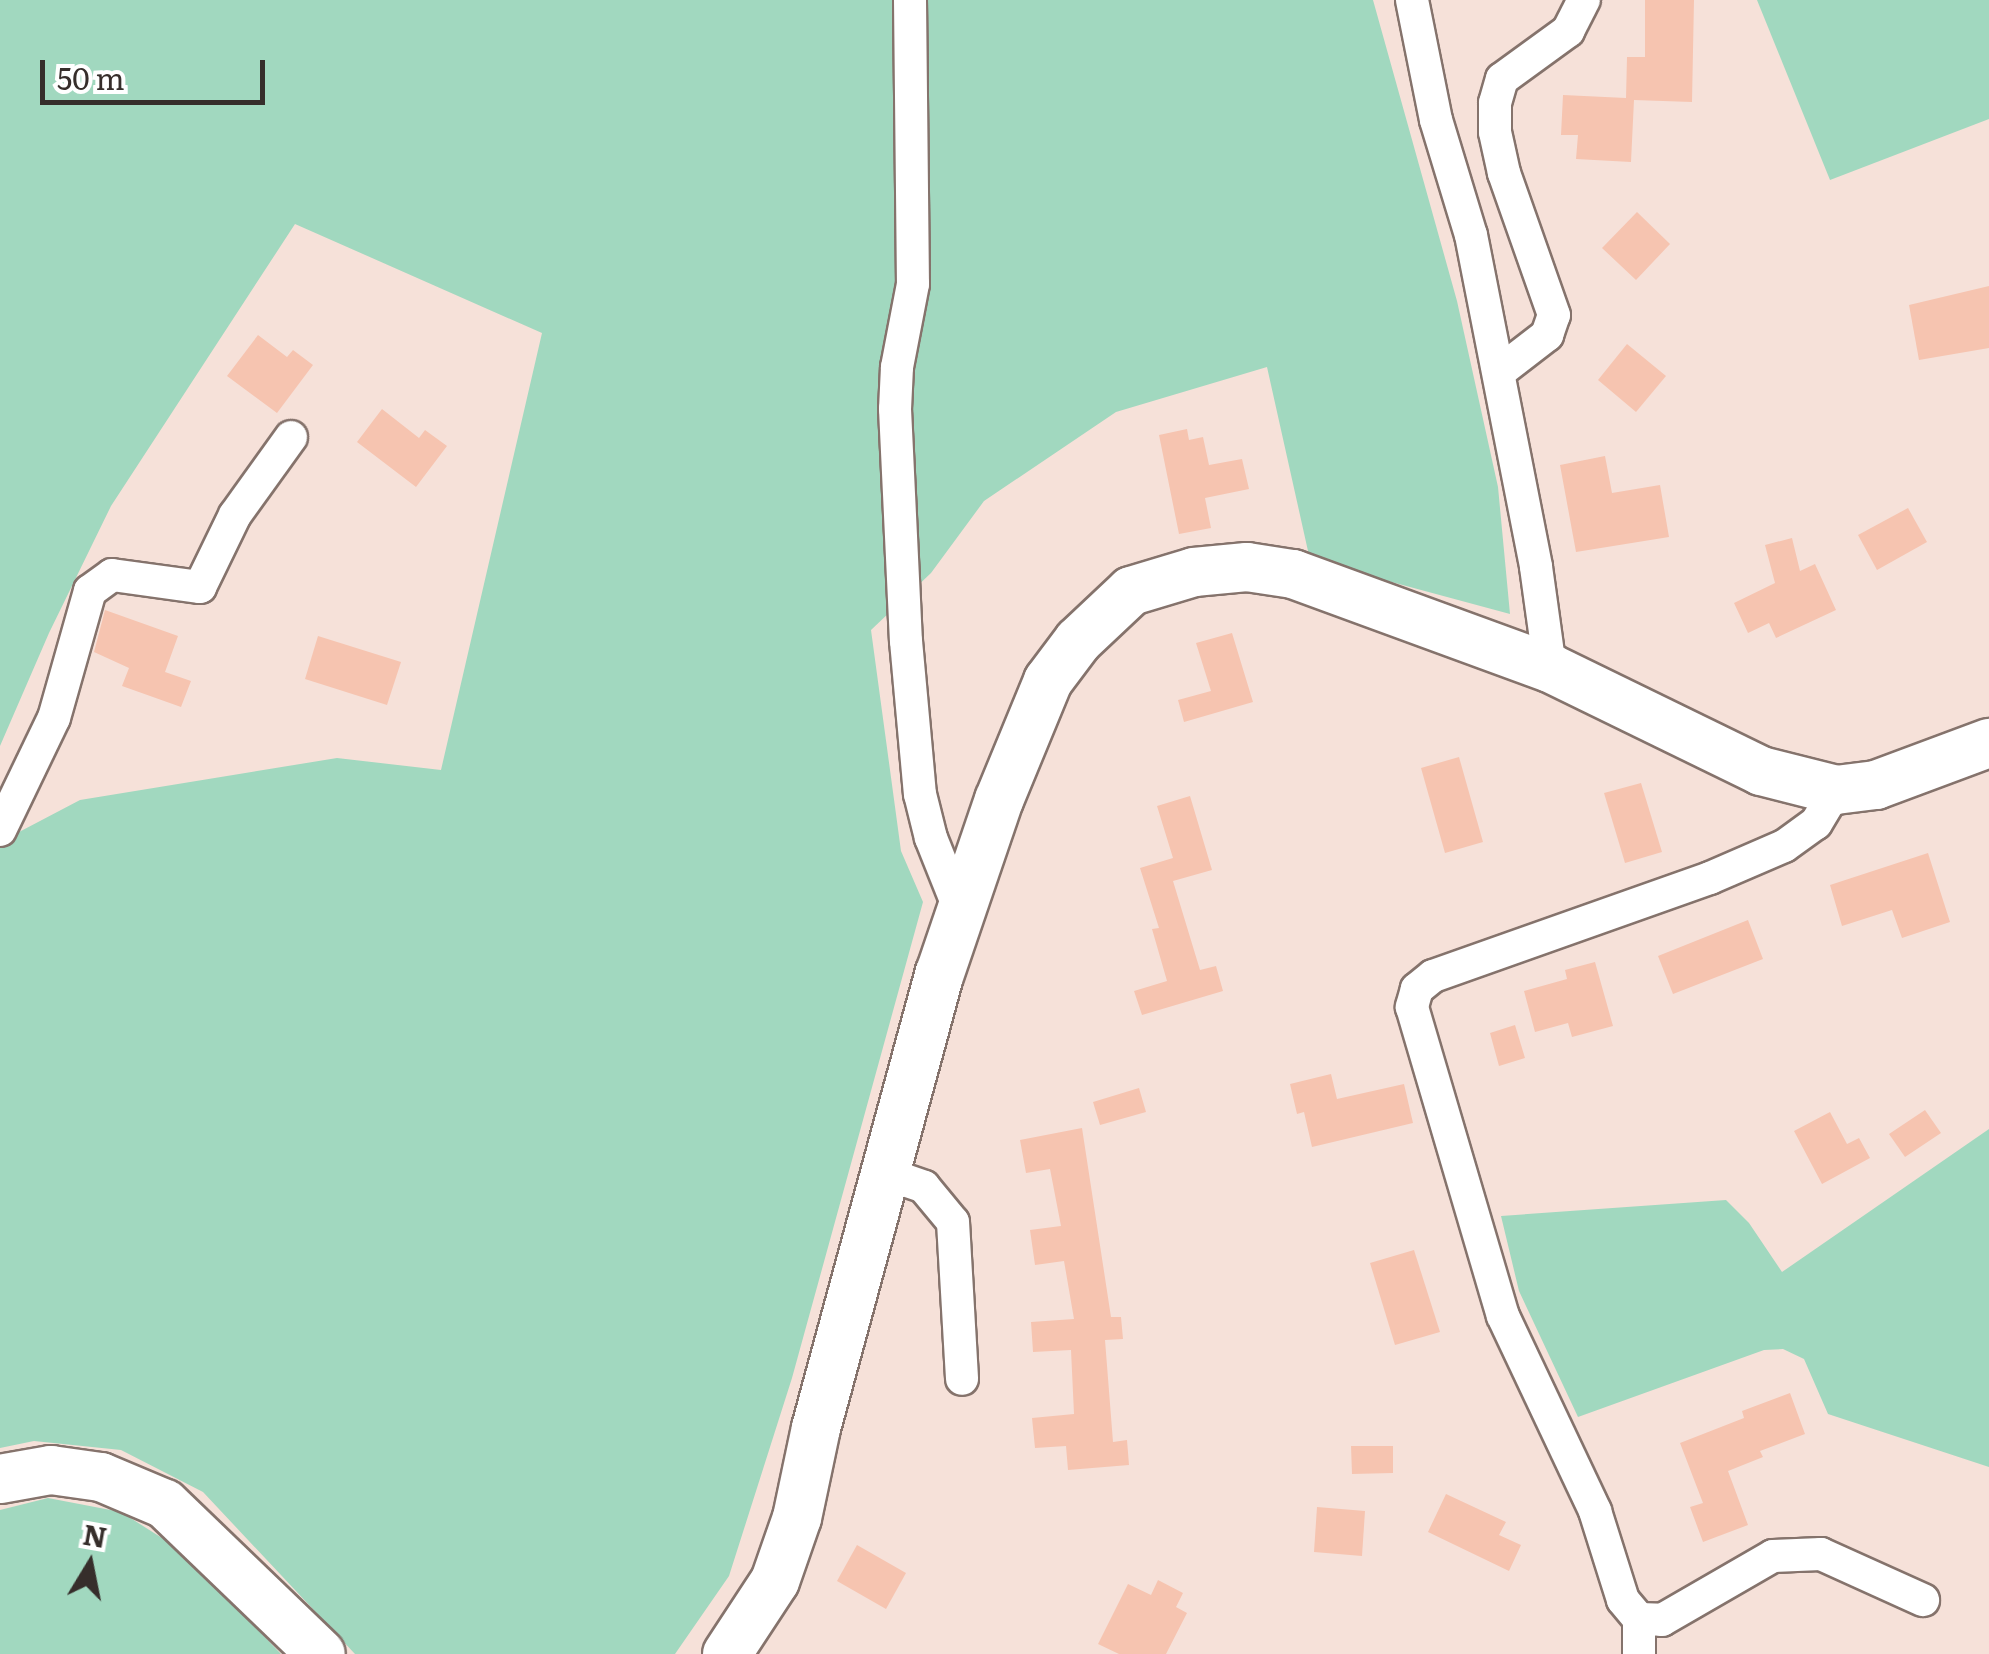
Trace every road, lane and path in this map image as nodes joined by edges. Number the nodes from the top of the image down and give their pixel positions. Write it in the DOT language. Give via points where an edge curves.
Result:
graph roads {
  1 [pos="910,0"];
  2 [pos="1412,0"];
  3 [pos="1584,0"];
  4 [pos="1499,372"];
  5 [pos="291,437"];
  6 [pos="1550,668"];
  7 [pos="1989,743"];
  8 [pos="1836,790"];
  9 [pos="0,830"];
  10 [pos="959,908"];
  11 [pos="888,1174"];
  12 [pos="962,1379"];
  13 [pos="0,1479"];
  14 [pos="1923,1600"];
  15 [pos="1639,1619"];
  16 [pos="321,1654"];
  17 [pos="727,1654"];
  18 [pos="1639,1654"];
  1 -- 10 [label="street" via="913,284 895,409 905,623 920,794"];
  2 -- 4 [label="street"];
  3 -- 4 [label="street" via="1568,31 1502,79 1495,103 1504,173 1554,314 1547,335"];
  4 -- 6 [label="street"];
  5 -- 9 [label="street" via="235,515 200,587 112,575 90,591 54,718"];
  6 -- 8 [label="street" via="1761,772"];
  6 -- 10 [label="street" via="1293,574 1247,567 1194,572 1131,592 1048,680"];
  7 -- 8 [label="street" via="1876,784"];
  8 -- 15 [label="street" via="1816,823 1784,846 1433,976 1417,989 1412,1007 1503,1316 1594,1511 1623,1600"];
  10 -- 11 [label="street"];
  11 -- 12 [label="street" via="924,1187 952,1222"];
  11 -- 17 [label="street" via="797,1518 775,1581"];
  13 -- 16 [label="street" via="50,1470 101,1477 166,1504"];
  14 -- 15 [label="street" via="1821,1554 1773,1556 1662,1620"];
  15 -- 18 [label="street"];
}
